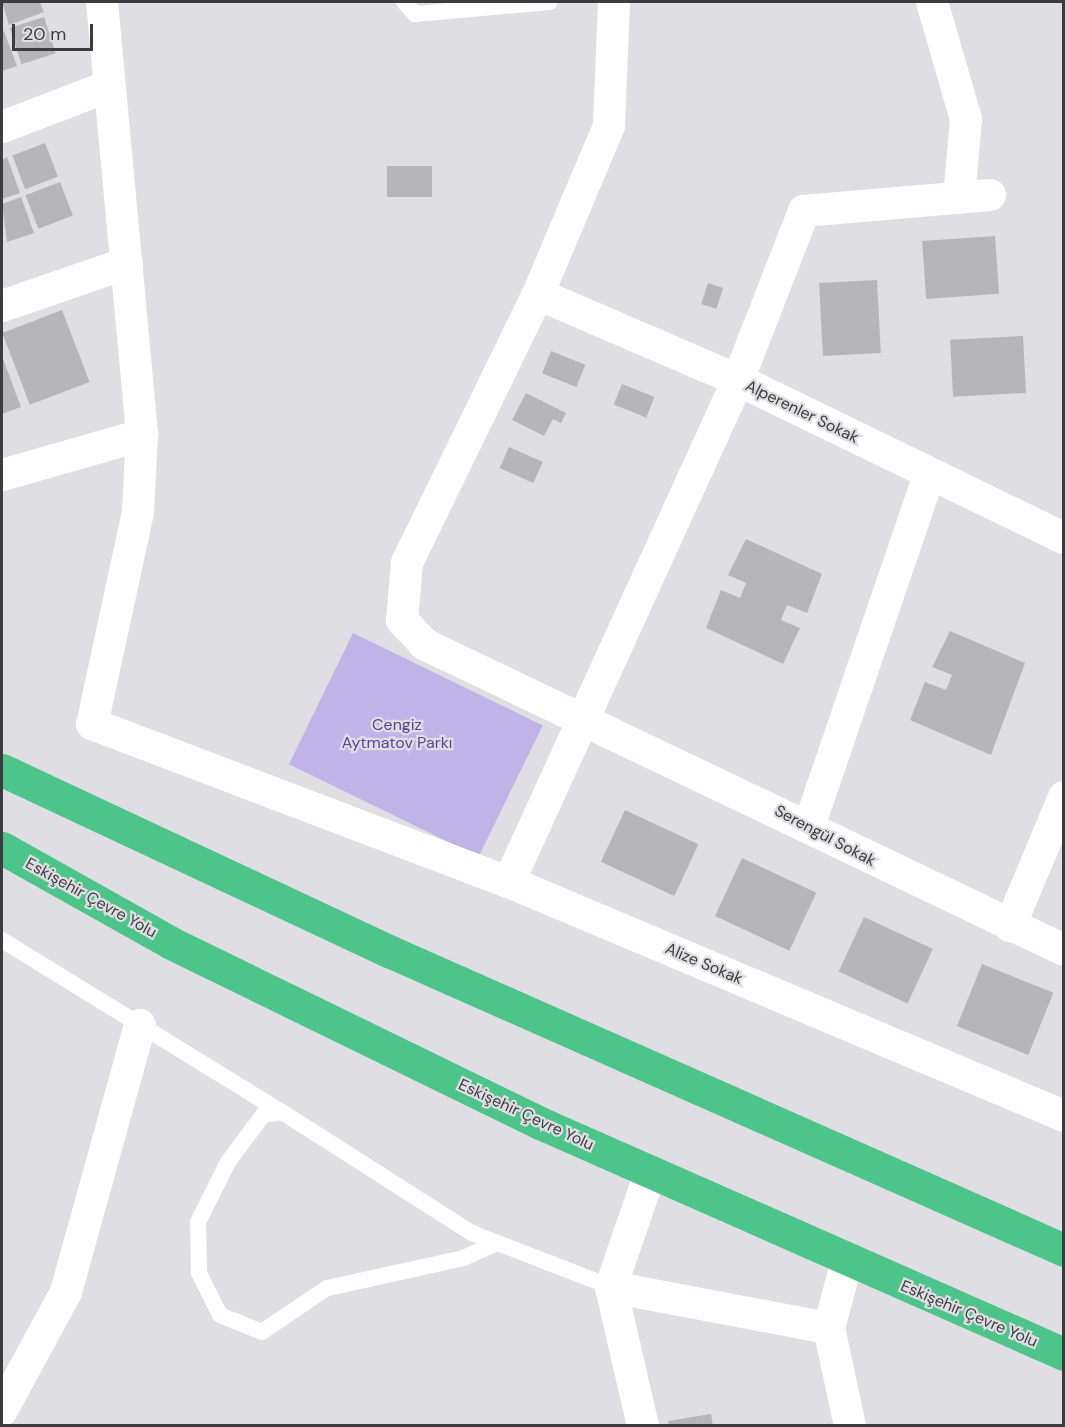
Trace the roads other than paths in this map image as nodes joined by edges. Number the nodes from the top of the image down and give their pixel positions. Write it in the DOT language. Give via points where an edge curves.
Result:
graph roads {
  1 [pos="102,2"];
  2 [pos="404,2"];
  3 [pos="549,2"];
  4 [pos="614,2"];
  5 [pos="932,2"];
  6 [pos="107,87"];
  7 [pos="2,127"];
  8 [pos="127,263"];
  9 [pos="538,294"];
  10 [pos="2,306"];
  11 [pos="738,380"];
  12 [pos="142,435"];
  13 [pos="2,475"];
  14 [pos="929,475"];
  15 [pos="1064,538"];
  16 [pos="587,721"];
  17 [pos="2,770"];
  18 [pos="1064,796"];
  19 [pos="809,826"];
  20 [pos="2,848"];
  21 [pos="509,882"];
  22 [pos="1010,926"];
  23 [pos="2,940"];
  24 [pos="1064,950"];
  25 [pos="140,1025"];
  26 [pos="282,1112"];
  27 [pos="1064,1116"];
  28 [pos="650,1173"];
  29 [pos="497,1243"];
  30 [pos="1064,1250"];
  31 [pos="847,1261"];
  32 [pos="611,1287"];
  33 [pos="829,1328"];
  34 [pos="1064,1354"];
  35 [pos="2,1410"];
  36 [pos="643,1425"];
  37 [pos="850,1425"];
  1 -- 6 [label="street"];
  2 -- 3 [label="lane" via="415,14"];
  4 -- 9 [label="street, Serengül Sokak" via="609,126"];
  5 -- 11 [label="street" via="966,119 975,197 804,211"];
  6 -- 7 [label="street"];
  6 -- 8 [label="street"];
  8 -- 10 [label="street"];
  8 -- 12 [label="street"];
  9 -- 11 [label="street, Alperenler Sokak"];
  9 -- 16 [label="street, Serengül Sokak" via="407,563 402,620 424,644"];
  11 -- 14 [label="street, Alperenler Sokak"];
  11 -- 16 [label="street"];
  12 -- 13 [label="street"];
  12 -- 21 [label="street, Alize Sokak" via="138,512 92,724"];
  14 -- 15 [label="street, Alperenler Sokak"];
  14 -- 19 [label="street"];
  16 -- 19 [label="street, Serengül Sokak"];
  16 -- 21 [label="street"];
  17 -- 30 [label="highway" via="381,947"];
  18 -- 22 [label="street"];
  19 -- 22 [label="street, Serengül Sokak" via="897,874"];
  20 -- 28 [label="highway, Eskişehir Çevre Yolu" via="171,943"];
  21 -- 27 [label="street, Alize Sokak"];
  22 -- 24 [label="street, Serengül Sokak"];
  23 -- 25 [label="lane"];
  25 -- 26 [label="lane"];
  25 -- 35 [label="street" via="66,1292"];
  26 -- 29 [label="lane" via="472,1233"];
  26 -- 29 [label="lane" via="263,1115 228,1161 198,1222 199,1272 220,1315 262,1332 327,1288 464,1258"];
  28 -- 31 [label="highway, Eskişehir Çevre Yolu"];
  28 -- 32 [label="street"];
  29 -- 32 [label="lane"];
  31 -- 33 [label="street"];
  31 -- 34 [label="highway, Eskişehir Çevre Yolu"];
  32 -- 33 [label="street"];
  32 -- 36 [label="street"];
  33 -- 37 [label="street"];
}
